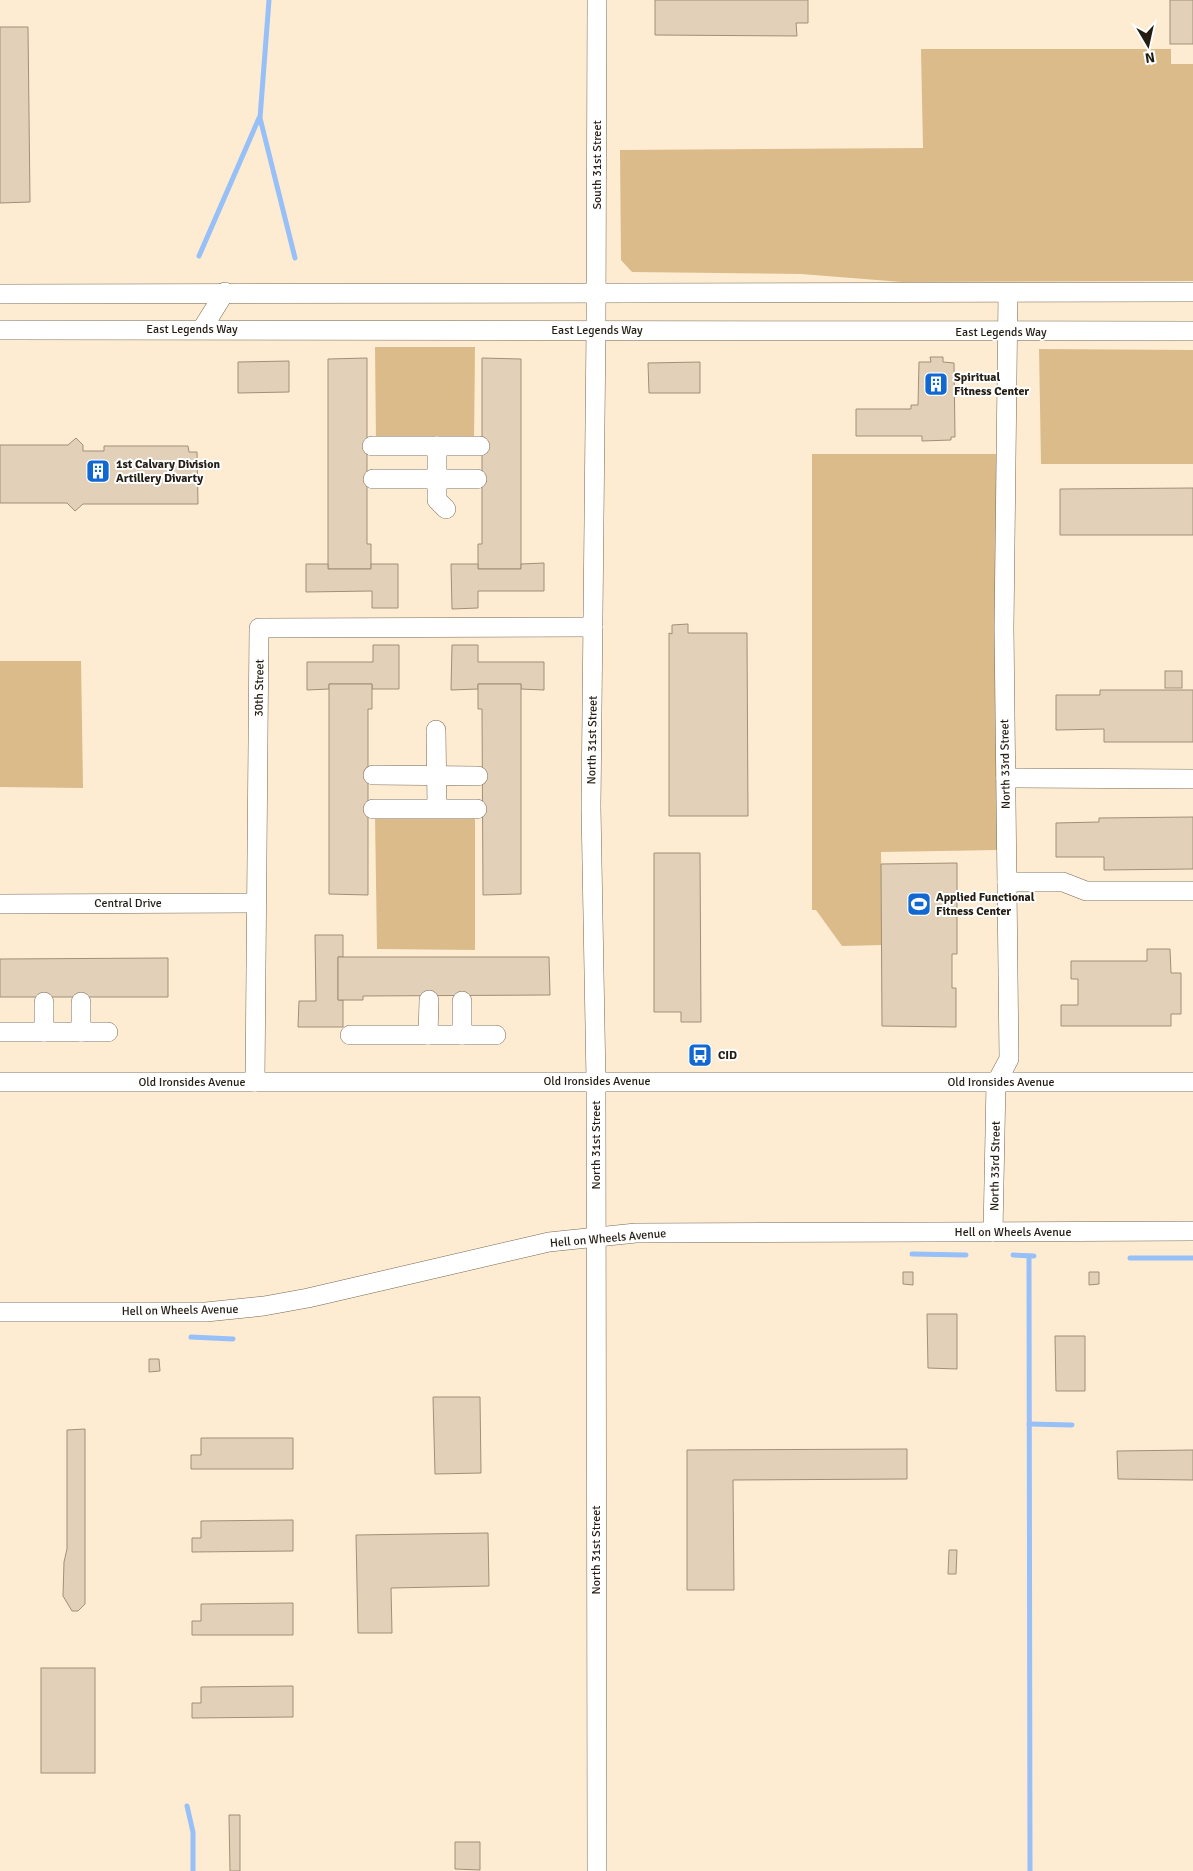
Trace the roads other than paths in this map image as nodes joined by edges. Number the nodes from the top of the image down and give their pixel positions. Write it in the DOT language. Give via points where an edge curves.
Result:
graph roads {
  1 [pos="597,0"];
  2 [pos="225,292"];
  3 [pos="597,292"];
  4 [pos="1193,292"];
  5 [pos="1008,293"];
  6 [pos="0,294"];
  7 [pos="202,329"];
  8 [pos="596,329"];
  9 [pos="0,330"];
  10 [pos="1193,331"];
  11 [pos="1007,332"];
  12 [pos="372,446"];
  13 [pos="437,446"];
  14 [pos="480,446"];
  15 [pos="373,479"];
  16 [pos="437,479"];
  17 [pos="477,479"];
  18 [pos="446,509"];
  19 [pos="593,627"];
  20 [pos="436,730"];
  21 [pos="373,775"];
  22 [pos="437,775"];
  23 [pos="478,776"];
  24 [pos="1006,778"];
  25 [pos="1193,779"];
  26 [pos="437,808"];
  27 [pos="373,809"];
  28 [pos="477,809"];
  29 [pos="1007,882"];
  30 [pos="1193,891"];
  31 [pos="256,903"];
  32 [pos="0,904"];
  33 [pos="428,1000"];
  34 [pos="462,1001"];
  35 [pos="44,1002"];
  36 [pos="81,1002"];
  37 [pos="0,1032"];
  38 [pos="44,1032"];
  39 [pos="81,1032"];
  40 [pos="108,1032"];
  41 [pos="350,1035"];
  42 [pos="428,1035"];
  43 [pos="462,1035"];
  44 [pos="496,1035"];
  45 [pos="596,1081"];
  46 [pos="0,1082"];
  47 [pos="254,1082"];
  48 [pos="1193,1082"];
  49 [pos="996,1083"];
  50 [pos="1193,1231"];
  51 [pos="993,1232"];
  52 [pos="596,1237"];
  53 [pos="0,1312"];
  54 [pos="597,1871"];
  1 -- 3 [label="street, South 31st Street"];
  2 -- 3 [label="street"];
  2 -- 6 [label="street"];
  2 -- 7 [label="street"];
  3 -- 5 [label="street"];
  3 -- 8 [label="street, South 31st Street"];
  4 -- 5 [label="street"];
  5 -- 11 [label="street, North 33rd Street"];
  7 -- 8 [label="street, East Legends Way"];
  7 -- 9 [label="street, East Legends Way"];
  8 -- 11 [label="street, East Legends Way"];
  8 -- 19 [label="street, North 31st Street"];
  10 -- 11 [label="street, East Legends Way"];
  11 -- 24 [label="street, North 33rd Street"];
  12 -- 13 [label="street"];
  13 -- 14 [label="street"];
  13 -- 16 [label="street"];
  15 -- 16 [label="street"];
  16 -- 17 [label="street"];
  16 -- 18 [label="street" via="437,500"];
  19 -- 31 [label="street, 30th Street" via="259,628"];
  19 -- 45 [label="street, North 31st Street" via="591,807"];
  20 -- 22 [label="street"];
  21 -- 22 [label="street"];
  22 -- 23 [label="street"];
  22 -- 26 [label="street"];
  24 -- 25 [label="street"];
  24 -- 29 [label="street, North 33rd Street"];
  26 -- 27 [label="street"];
  26 -- 28 [label="street"];
  29 -- 30 [label="street" via="1063,882 1086,891"];
  29 -- 49 [label="street, North 33rd Street" via="1009,1059"];
  31 -- 32 [label="street, Central Drive"];
  31 -- 47 [label="street, 30th Street"];
  33 -- 42 [label="street"];
  34 -- 43 [label="street"];
  35 -- 38 [label="street"];
  36 -- 39 [label="street"];
  37 -- 38 [label="street"];
  38 -- 39 [label="street"];
  39 -- 40 [label="street"];
  41 -- 42 [label="street"];
  42 -- 43 [label="street"];
  43 -- 44 [label="street"];
  45 -- 47 [label="street, Old Ironsides Avenue"];
  45 -- 49 [label="street, Old Ironsides Avenue"];
  45 -- 52 [label="street, North 31st Street"];
  46 -- 47 [label="street, Old Ironsides Avenue"];
  48 -- 49 [label="street, Old Ironsides Avenue"];
  49 -- 51 [label="street, North 33rd Street"];
  50 -- 51 [label="street, Hell on Wheels Avenue"];
  51 -- 52 [label="street, Hell on Wheels Avenue" via="686,1233"];
  52 -- 53 [label="street, Hell on Wheels Avenue" via="549,1242 264,1306 206,1312"];
  52 -- 54 [label="street, North 31st Street"];
}
